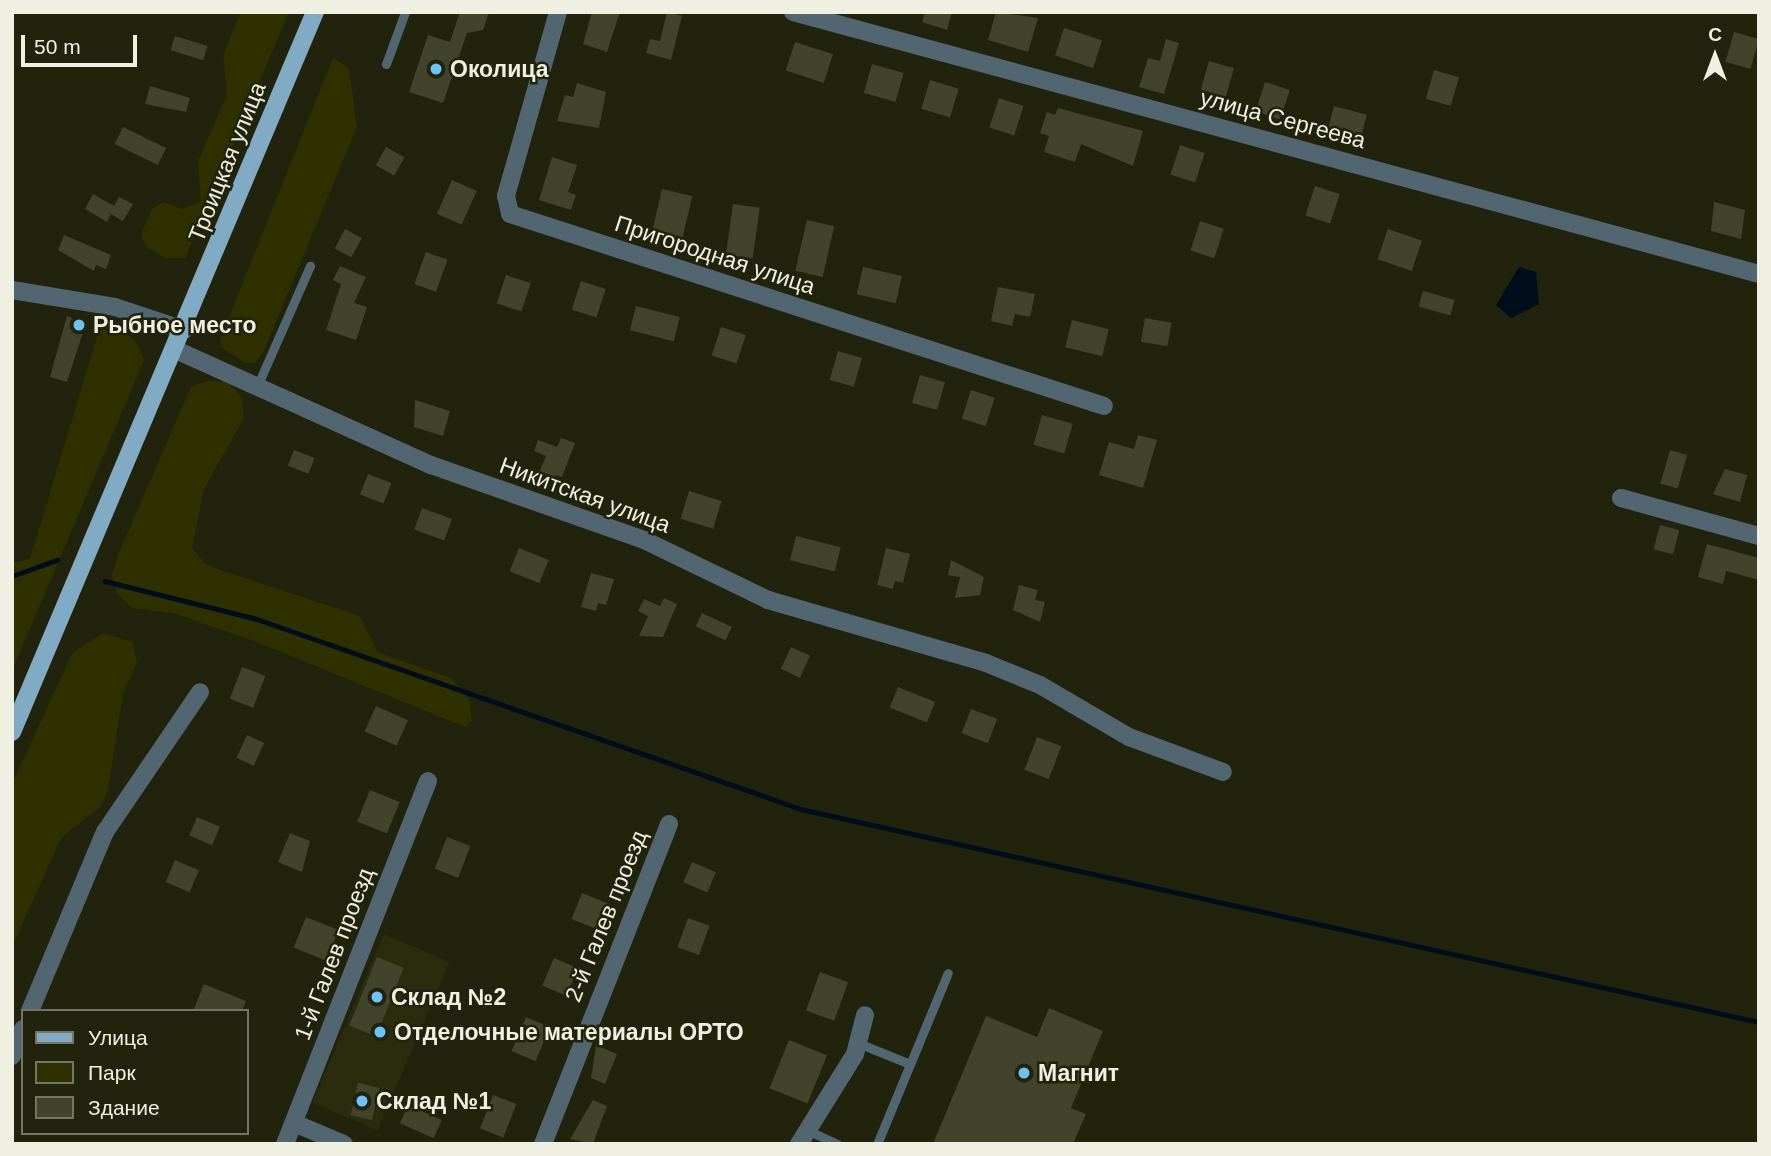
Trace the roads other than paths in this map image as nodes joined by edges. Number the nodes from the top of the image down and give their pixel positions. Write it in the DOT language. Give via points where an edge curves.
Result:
graph roads {
  1 [pos="315,12"];
  2 [pos="405,12"];
  3 [pos="558,12"];
  4 [pos="793,12"];
  5 [pos="386,64"];
  6 [pos="310,266"];
  7 [pos="1759,274"];
  8 [pos="12,290"];
  9 [pos="184,330"];
  10 [pos="176,350"];
  11 [pos="259,382"];
  12 [pos="1104,406"];
  13 [pos="1621,498"];
  14 [pos="1759,536"];
  15 [pos="200,692"];
  16 [pos="12,732"];
  17 [pos="1223,772"];
  18 [pos="428,781"];
  19 [pos="669,824"];
  20 [pos="948,973"];
  21 [pos="31,1009"];
  22 [pos="865,1015"];
  23 [pos="21,1033"];
  24 [pos="858,1043"];
  25 [pos="12,1056"];
  26 [pos="910,1064"];
  27 [pos="294,1123"];
  28 [pos="802,1136"];
  29 [pos="285,1144"];
  30 [pos="344,1144"];
  31 [pos="543,1144"];
  32 [pos="837,1144"];
  33 [pos="877,1144"];
  1 -- 9 [label="main road, Троицкая улица"];
  2 -- 5 [label="lane"];
  3 -- 12 [label="street, Пригородная улица" via="506,196 510,214"];
  4 -- 7 [label="street, улица Сергеева"];
  6 -- 11 [label="lane"];
  8 -- 9 [label="street" via="115,307"];
  9 -- 10 [label="main road, Троицкая улица"];
  10 -- 11 [label="street, Никитская улица"];
  10 -- 16 [label="main road, Троицкая улица"];
  11 -- 17 [label="street, Никитская улица" via="431,465 644,540 768,600 986,663 1040,685 1129,737"];
  13 -- 14 [label="street"];
  15 -- 21 [label="street" via="105,832"];
  18 -- 27 [label="street, 1-й Галев проезд"];
  19 -- 31 [label="street, 2-й Галев проезд"];
  20 -- 26 [label="lane"];
  22 -- 24 [label="street"];
  23 -- 25 [label="street"];
  24 -- 26 [label="lane"];
  24 -- 28 [label="street"];
  26 -- 33 [label="lane"];
  27 -- 29 [label="street, 1-й Галев проезд"];
  27 -- 30 [label="street"];
  28 -- 32 [label="lane"];
}
